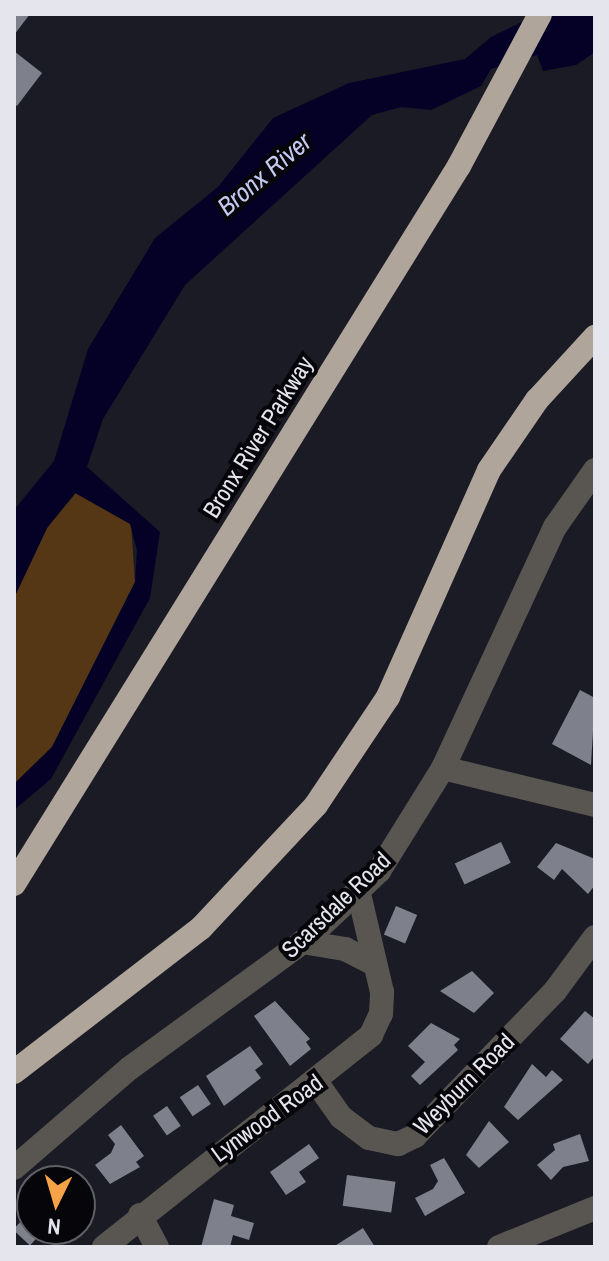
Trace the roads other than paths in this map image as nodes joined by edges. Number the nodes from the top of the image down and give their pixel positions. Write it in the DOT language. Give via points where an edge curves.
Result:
graph roads {
  1 [pos="540,14"];
  2 [pos="595,337"];
  3 [pos="595,470"];
  4 [pos="443,768"];
  5 [pos="595,805"];
  6 [pos="14,884"];
  7 [pos="358,890"];
  8 [pos="595,937"];
  9 [pos="302,942"];
  10 [pos="375,964"];
  11 [pos="14,1072"];
  12 [pos="317,1083"];
  13 [pos="14,1168"];
  14 [pos="593,1213"];
  15 [pos="140,1215"];
  16 [pos="104,1247"];
  17 [pos="157,1247"];
  18 [pos="499,1247"];
  1 -- 6 [label="highway, Bronx River Parkway" via="511,72"];
  2 -- 11 [label="highway" via="537,400 489,470 451,543 388,697 316,805 201,928"];
  3 -- 4 [label="street, Scarsdale Road" via="555,527"];
  4 -- 5 [label="street"];
  4 -- 7 [label="street, Scarsdale Road" via="399,843"];
  7 -- 9 [label="street, Scarsdale Road"];
  7 -- 10 [label="street, Lynwood Road"];
  8 -- 12 [label="street, Weyburn Road" via="555,991 415,1136 398,1144 369,1138 341,1117"];
  9 -- 10 [label="street" via="345,949"];
  9 -- 13 [label="street, Scarsdale Road" via="130,1068"];
  10 -- 12 [label="street, Lynwood Road" via="382,992 377,1024 355,1053"];
  12 -- 15 [label="street, Lynwood Road"];
  14 -- 18 [label="street"];
  15 -- 16 [label="street, Lynwood Road"];
  15 -- 17 [label="street"];
}
